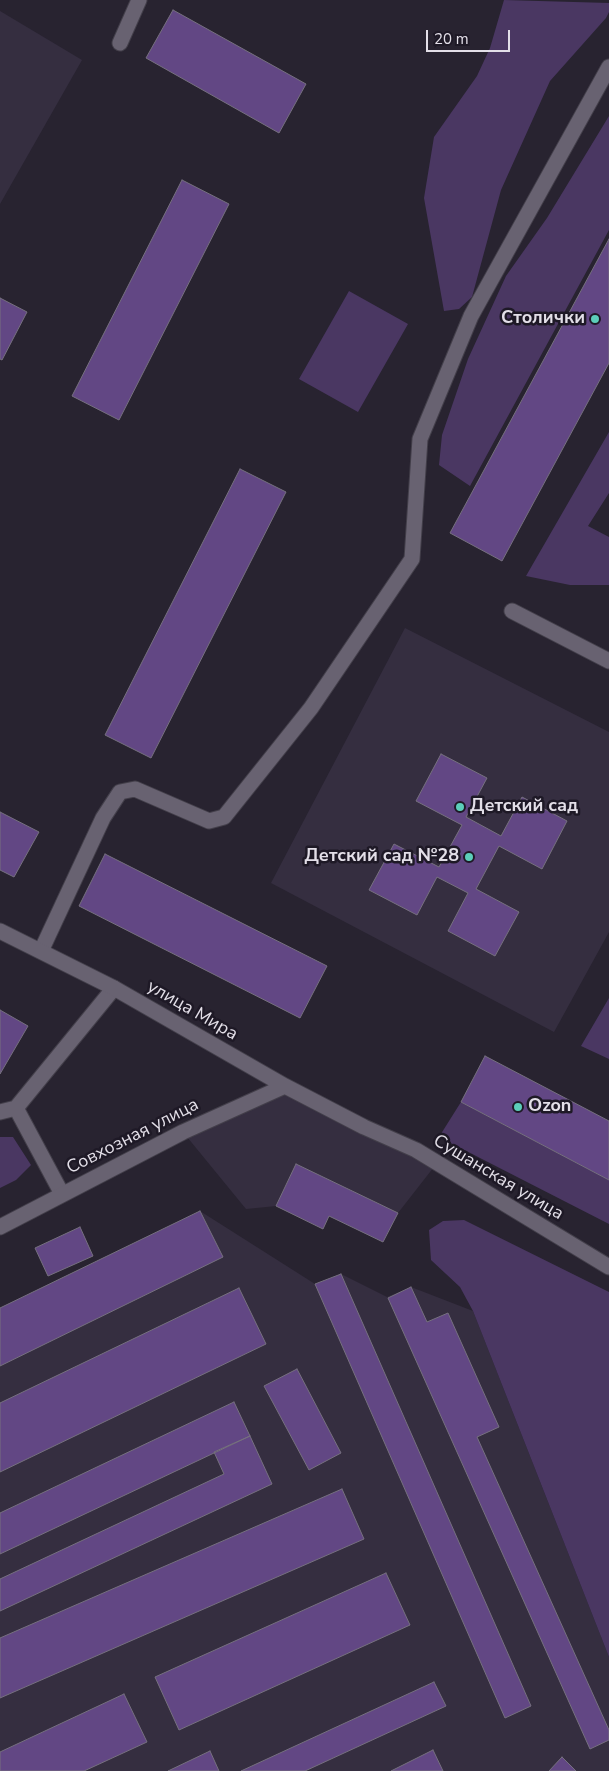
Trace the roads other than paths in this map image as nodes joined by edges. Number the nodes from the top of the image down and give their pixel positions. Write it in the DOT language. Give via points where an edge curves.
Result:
graph roads {
  1 [pos="139,0"];
  2 [pos="120,42"];
  3 [pos="609,67"];
  4 [pos="512,611"];
  5 [pos="609,661"];
  6 [pos="0,931"];
  7 [pos="41,951"];
  8 [pos="114,988"];
  9 [pos="285,1086"];
  10 [pos="16,1108"];
  11 [pos="0,1112"];
  12 [pos="364,1127"];
  13 [pos="62,1194"];
  14 [pos="0,1227"];
  15 [pos="609,1268"];
  1 -- 2 [label="main road"];
  3 -- 7 [label="main road" via="471,316 420,440 412,559 311,708 224,817 208,821 134,789 120,792 103,818"];
  4 -- 5 [label="main road"];
  6 -- 7 [label="main road, улица Мира"];
  7 -- 8 [label="main road, улица Мира"];
  8 -- 9 [label="main road, улица Мира"];
  8 -- 10 [label="main road"];
  9 -- 12 [label="main road, улица Мира"];
  9 -- 13 [label="main road, Совхозная улица" via="183,1132"];
  10 -- 11 [label="main road"];
  10 -- 13 [label="main road"];
  12 -- 15 [label="main road, Сушанская улица" via="423,1154"];
  13 -- 14 [label="main road, Совхозная улица"];
}
